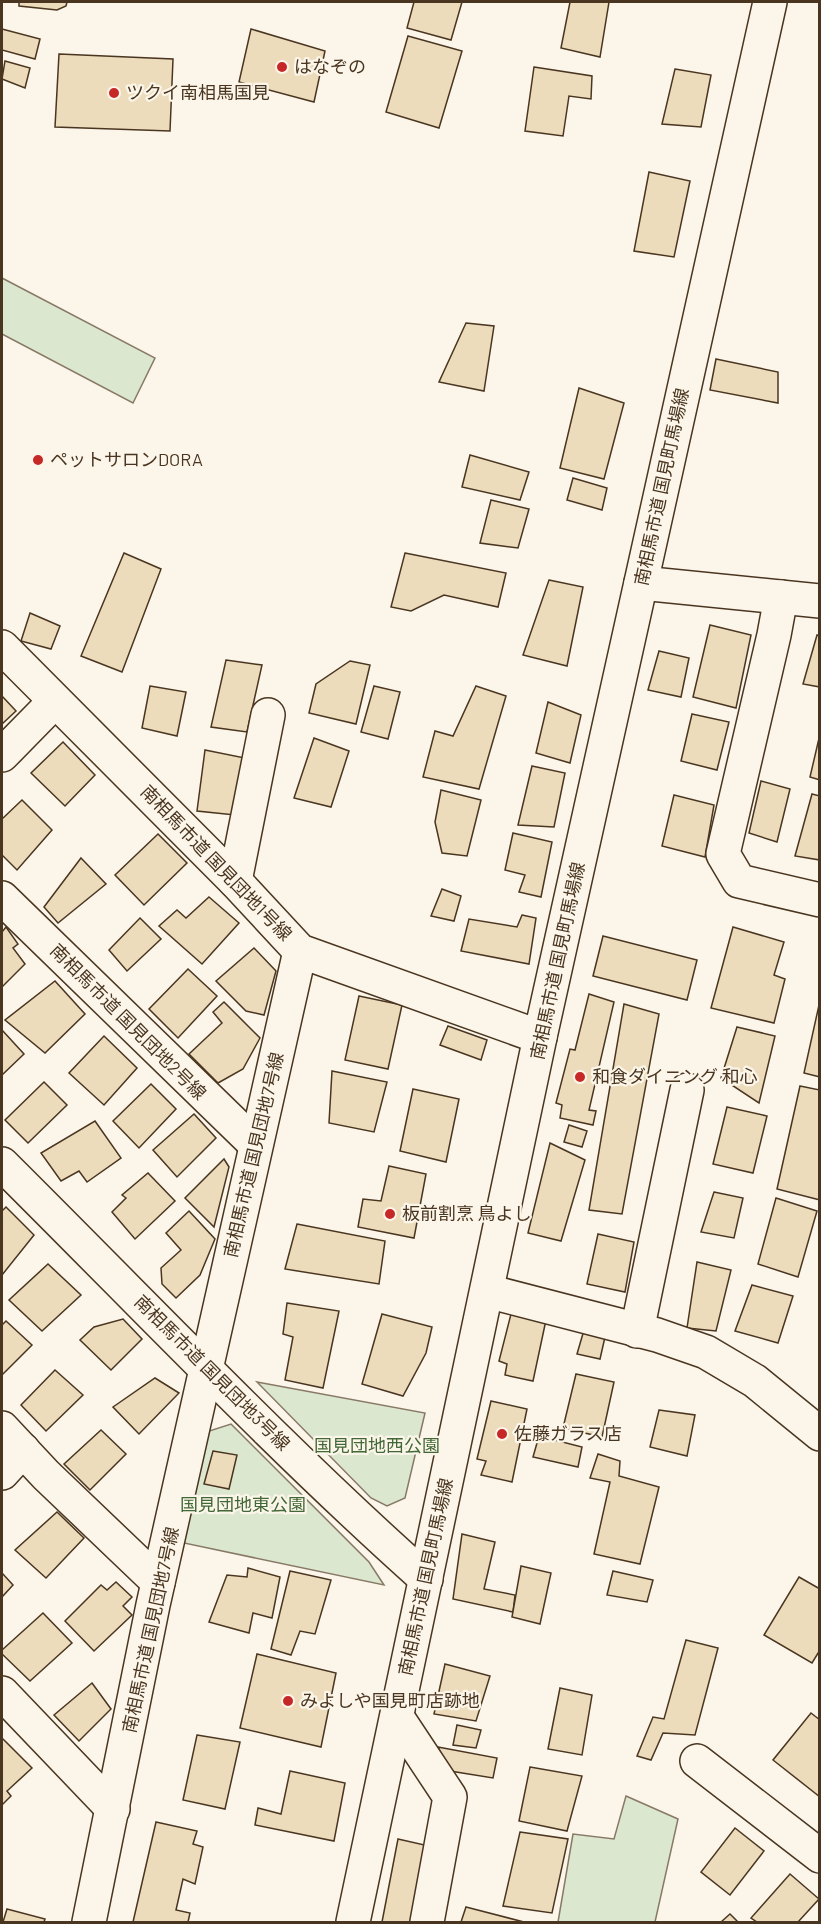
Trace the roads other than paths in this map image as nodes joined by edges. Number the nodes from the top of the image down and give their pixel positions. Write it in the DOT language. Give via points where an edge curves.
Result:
graph roads {
  1 [pos="770,2"];
  2 [pos="641,583"];
  3 [pos="781,597"];
  4 [pos="819,601"];
  5 [pos="2,647"];
  6 [pos="55,701"];
  7 [pos="268,716"];
  8 [pos="2,755"];
  9 [pos="235,881"];
  10 [pos="2,898"];
  11 [pos="819,900"];
  12 [pos="300,951"];
  13 [pos="540,1037"];
  14 [pos="687,1090"];
  15 [pos="255,1144"];
  16 [pos="2,1164"];
  17 [pos="487,1291"];
  18 [pos="637,1330"];
  19 [pos="207,1369"];
  20 [pos="819,1431"];
  21 [pos="9,1450"];
  22 [pos="426,1579"];
  23 [pos="158,1582"];
  24 [pos="2,1693"];
  25 [pos="397,1716"];
  26 [pos="697,1761"];
  27 [pos="113,1809"];
  28 [pos="819,1856"];
  29 [pos="89,1923"];
  30 [pos="353,1923"];
  31 [pos="427,1923"];
  1 -- 2 [label="street, 南相馬市道 国見町馬場線"];
  2 -- 3 [label="street"];
  2 -- 13 [label="street, 南相馬市道 国見町馬場線"];
  3 -- 4 [label="street"];
  3 -- 11 [label="street" via="723,854 739,882"];
  5 -- 6 [label="street, 南相馬市道 国見団地1号線"];
  6 -- 8 [label="street"];
  6 -- 9 [label="street, 南相馬市道 国見団地1号線"];
  7 -- 9 [label="street"];
  9 -- 12 [label="street, 南相馬市道 国見団地1号線"];
  10 -- 15 [label="street, 南相馬市道 国見団地2号線"];
  12 -- 13 [label="street, 南相馬市道 国見団地1号線"];
  12 -- 15 [label="street, 南相馬市道 国見団地7号線"];
  13 -- 17 [label="street, 南相馬市道 国見町馬場線"];
  14 -- 18 [label="street"];
  15 -- 19 [label="street, 南相馬市道 国見団地7号線"];
  16 -- 19 [label="street, 南相馬市道 国見団地3号線"];
  17 -- 18 [label="street"];
  17 -- 22 [label="street, 南相馬市道 国見町馬場線"];
  18 -- 20 [label="street" via="727,1362"];
  19 -- 22 [label="street, 南相馬市道 国見団地3号線"];
  19 -- 23 [label="street, 南相馬市道 国見団地7号線"];
  21 -- 23 [label="street"];
  22 -- 25 [label="street, 南相馬市道 国見町馬場線"];
  23 -- 27 [label="street, 南相馬市道 国見団地7号線"];
  24 -- 27 [label="street"];
  25 -- 30 [label="street, 南相馬市道 国見町馬場線"];
  25 -- 31 [label="street" via="450,1797"];
  26 -- 28 [label="street"];
  27 -- 29 [label="street, 南相馬市道 国見団地7号線"];
}
